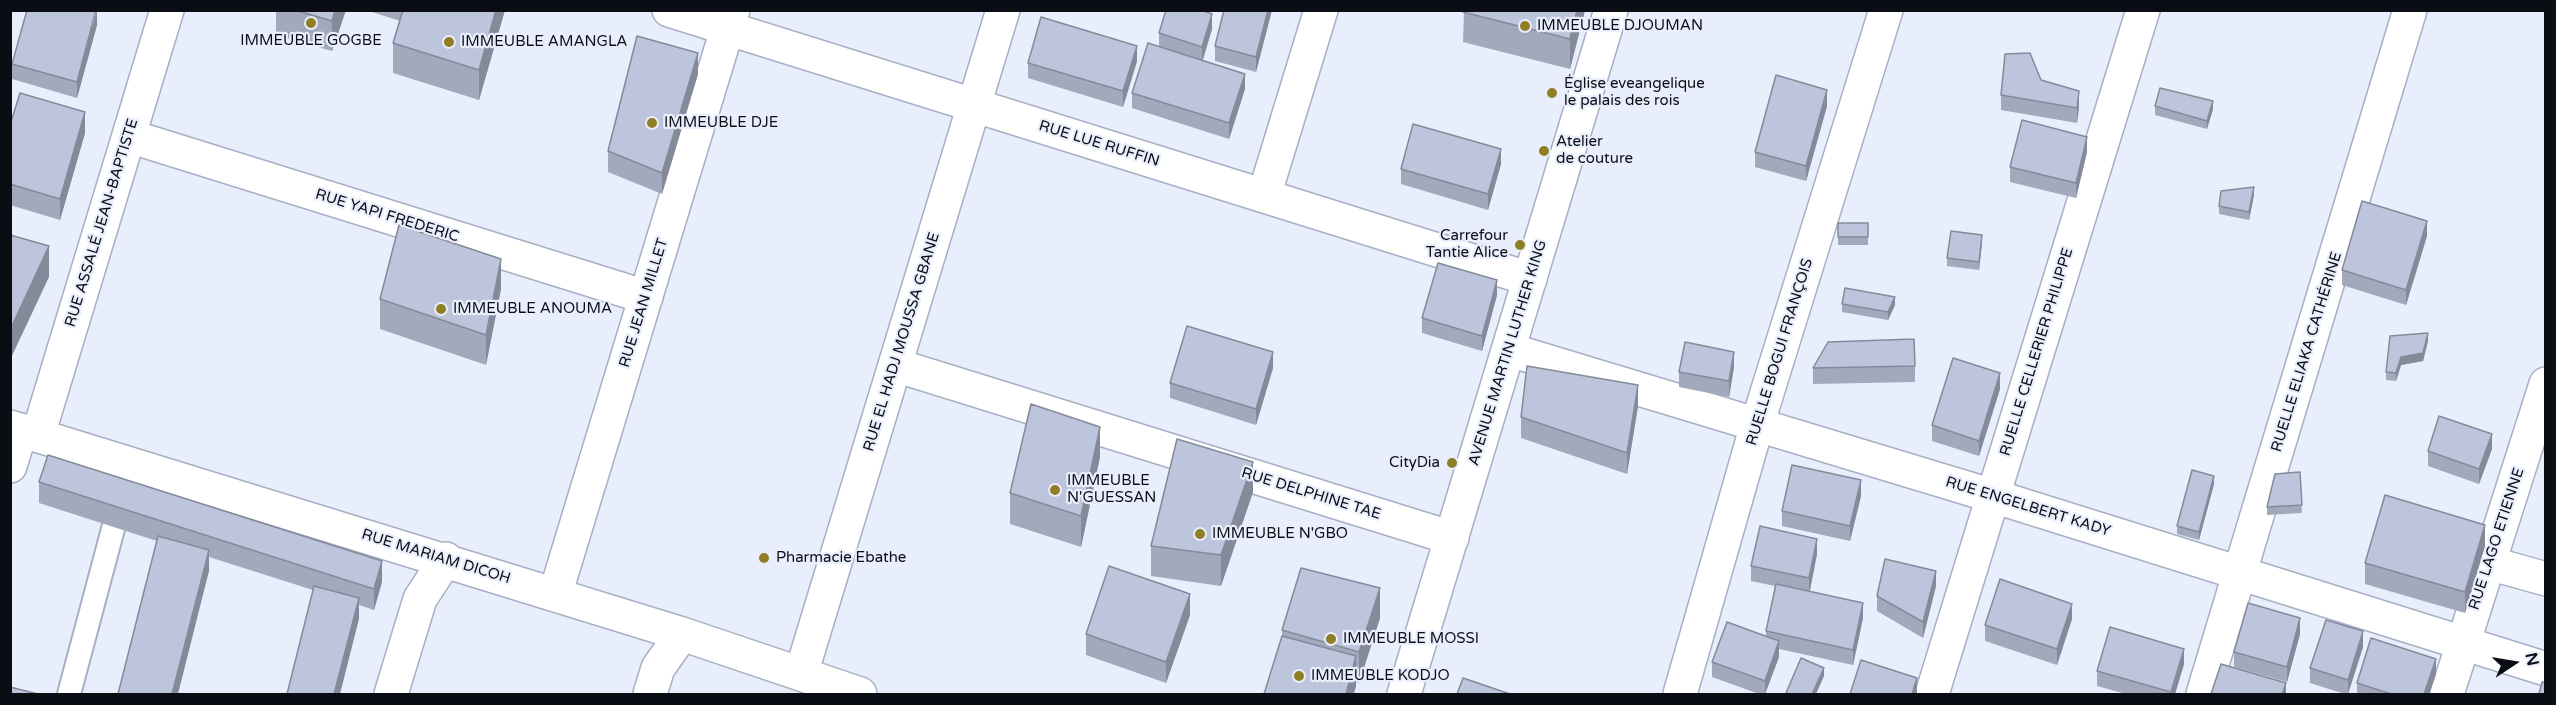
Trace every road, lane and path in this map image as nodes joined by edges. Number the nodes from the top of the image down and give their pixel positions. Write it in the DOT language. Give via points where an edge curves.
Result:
graph roads {
  1 [pos="167,10"];
  2 [pos="669,10"];
  3 [pos="1003,10"];
  4 [pos="1321,10"];
  5 [pos="1611,10"];
  6 [pos="1886,10"];
  7 [pos="2143,10"];
  8 [pos="2410,10"];
  9 [pos="730,20"];
  10 [pos="974,105"];
  11 [pos="129,136"];
  12 [pos="1264,196"];
  13 [pos="1530,279"];
  14 [pos="646,297"];
  15 [pos="1510,350"];
  16 [pos="895,364"];
  17 [pos="2546,384"];
  18 [pos="1757,425"];
  19 [pos="23,430"];
  20 [pos="130,463"];
  21 [pos="10,466"];
  22 [pos="1993,496"];
  23 [pos="1452,538"];
  24 [pos="446,559"];
  25 [pos="2489,563"];
  26 [pos="2240,574"];
  27 [pos="2546,579"];
  28 [pos="555,595"];
  29 [pos="682,634"];
  30 [pos="2463,644"];
  31 [pos="2546,669"];
  32 [pos="801,674"];
  33 [pos="69,694"];
  34 [pos="391,694"];
  35 [pos="650,694"];
  36 [pos="860,694"];
  37 [pos="1404,694"];
  38 [pos="1680,694"];
  39 [pos="1932,694"];
  40 [pos="2203,694"];
  41 [pos="2447,694"];
  1 -- 11 [label="street, RUE ASSALÉ JEAN-BAPTISTE"];
  2 -- 9 [label="street, RUE LUE RUFFIN"];
  3 -- 10 [label="street, RUE EL HADJ MOUSSA GBANE"];
  4 -- 12 [label="street"];
  5 -- 13 [label="street, AVENUE MARTIN LUTHER KING"];
  6 -- 18 [label="street, RUELLE BOGUI FRANÇOIS"];
  7 -- 22 [label="street, RUELLE CELLERIER PHILIPPE"];
  8 -- 26 [label="street, RUELLE ELIAKA CATHÉRINE"];
  9 -- 10 [label="street, RUE LUE RUFFIN"];
  9 -- 14 [label="street, RUE JEAN MILLET"];
  10 -- 12 [label="street, RUE LUE RUFFIN"];
  10 -- 16 [label="street, RUE EL HADJ MOUSSA GBANE"];
  11 -- 14 [label="street, RUE YAPI FREDERIC"];
  11 -- 19 [label="street, RUE ASSALÉ JEAN-BAPTISTE"];
  12 -- 13 [label="street, RUE LUE RUFFIN"];
  13 -- 15 [label="street, AVENUE MARTIN LUTHER KING"];
  14 -- 28 [label="street, RUE JEAN MILLET"];
  15 -- 18 [label="street, RUE ENGELBERT KADY"];
  15 -- 23 [label="street, AVENUE MARTIN LUTHER KING"];
  16 -- 23 [label="street, RUE DELPHINE TAE"];
  16 -- 32 [label="street, RUE EL HADJ MOUSSA GBANE"];
  17 -- 25 [label="street, RUE LAGO ETIENNE"];
  18 -- 22 [label="street, RUE ENGELBERT KADY"];
  18 -- 38 [label="street, RUELLE BOGUI FRANÇOIS"];
  19 -- 20 [label="street, RUE MARIAM DICOH"];
  19 -- 21 [label="street, RUE ASSALÉ JEAN-BAPTISTE"];
  20 -- 24 [label="street, RUE MARIAM DICOH"];
  20 -- 33 [label="lane"];
  22 -- 26 [label="street, RUE ENGELBERT KADY"];
  22 -- 39 [label="street, RUELLE CELLERIER PHILIPPE"];
  23 -- 37 [label="street, AVENUE MARTIN LUTHER KING"];
  24 -- 28 [label="street, RUE MARIAM DICOH"];
  24 -- 34 [label="street" via="420,599"];
  25 -- 27 [label="street"];
  25 -- 30 [label="street, RUE LAGO ETIENNE"];
  26 -- 30 [label="street, RUE ENGELBERT KADY"];
  26 -- 40 [label="street, RUELLE ELIAKA CATHÉRINE"];
  28 -- 29 [label="street, RUE MARIAM DICOH"];
  29 -- 32 [label="street, RUE MARIAM DICOH"];
  29 -- 35 [label="street" via="658,668"];
  30 -- 31 [label="street, RUE ENGELBERT KADY"];
  30 -- 41 [label="street, RUE LAGO ETIENNE"];
  32 -- 36 [label="street, RUE MARIAM DICOH"];
}
